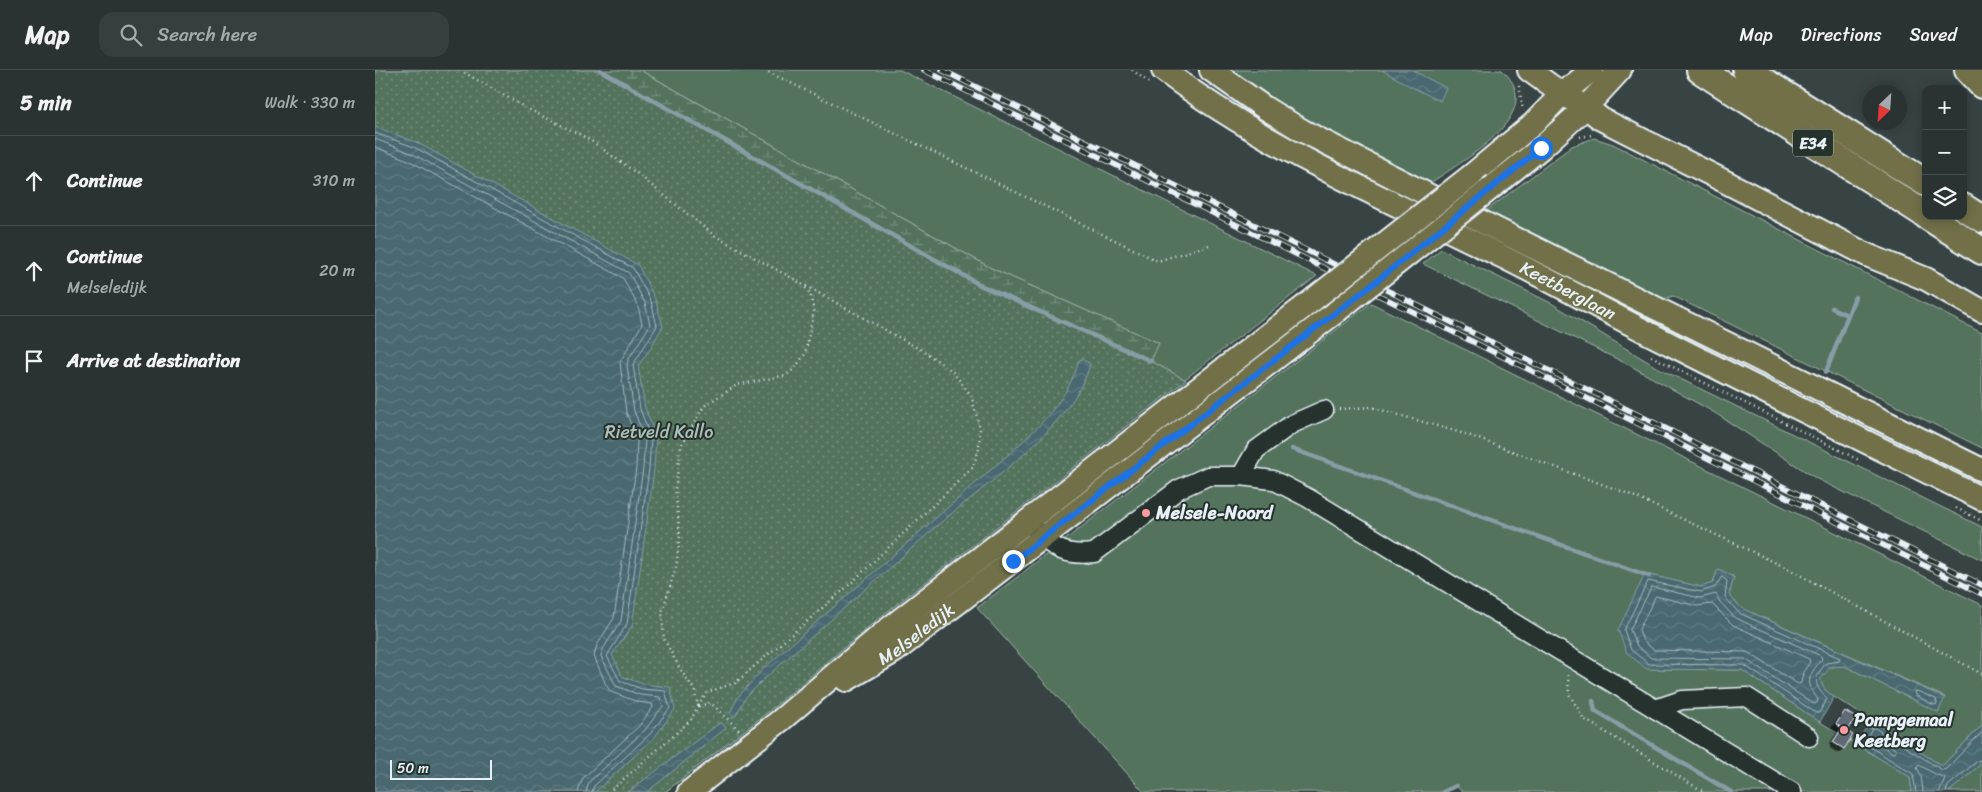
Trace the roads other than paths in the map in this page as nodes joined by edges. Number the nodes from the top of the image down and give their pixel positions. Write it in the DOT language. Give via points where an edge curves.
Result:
graph roads {
  1 [pos="1163,70"];
  2 [pos="1211,70"];
  3 [pos="1529,70"];
  4 [pos="1700,70"];
  5 [pos="1746,70"];
  6 [pos="1968,70"];
  7 [pos="1605,72"];
  8 [pos="1982,85"];
  9 [pos="1562,94"];
  10 [pos="1586,107"];
  11 [pos="1546,111"];
  12 [pos="1922,180"];
  13 [pos="1967,210"];
  14 [pos="1922,213"];
  15 [pos="1982,219"];
  16 [pos="1932,220"];
  17 [pos="1982,252"];
  18 [pos="1982,311"];
  19 [pos="1324,410"];
  20 [pos="1982,470"];
  21 [pos="1241,476"];
  22 [pos="1982,499"];
  23 [pos="1028,520"];
  24 [pos="1043,538"];
  25 [pos="1655,709"];
  26 [pos="781,720"];
  27 [pos="1809,737"];
  28 [pos="689,792"];
  29 [pos="1793,792"];
  1 -- 22 [label="main road, Keetberglaan" via="1229,116 1315,165"];
  2 -- 20 [label="main road, Keetberglaan" via="1303,131"];
  3 -- 9 [label="main road"];
  3 -- 11 [label="main road"];
  4 -- 14 [label="highway, E34"];
  5 -- 12 [label="highway, E34"];
  6 -- 8 [label="highway"];
  7 -- 9 [label="main road"];
  7 -- 10 [label="main road"];
  9 -- 10 [label="main road"];
  9 -- 11 [label="main road, Melseledijk"];
  10 -- 18 [label="main road" via="1601,119 1867,255 1925,279"];
  10 -- 24 [label="main road, Melseledijk, bridge" via="1541,148 1337,311"];
  11 -- 23 [label="main road, Melseledijk, bridge" via="1472,175"];
  13 -- 15 [label="highway"];
  16 -- 17 [label="highway, E34"];
  19 -- 21 [label="street" via="1292,424 1256,450"];
  21 -- 24 [label="street" via="1208,476 1179,489 1093,553 1076,555"];
  21 -- 25 [label="street" via="1273,480 1308,498"];
  23 -- 24 [label="street"];
  23 -- 26 [label="main road, Melseledijk" via="887,630"];
  24 -- 26 [label="main road, Melseledijk" via="895,651"];
  25 -- 27 [label="street" via="1682,700 1747,697"];
  25 -- 29 [label="street"];
  26 -- 28 [label="main road, Melseledijk"];
}
